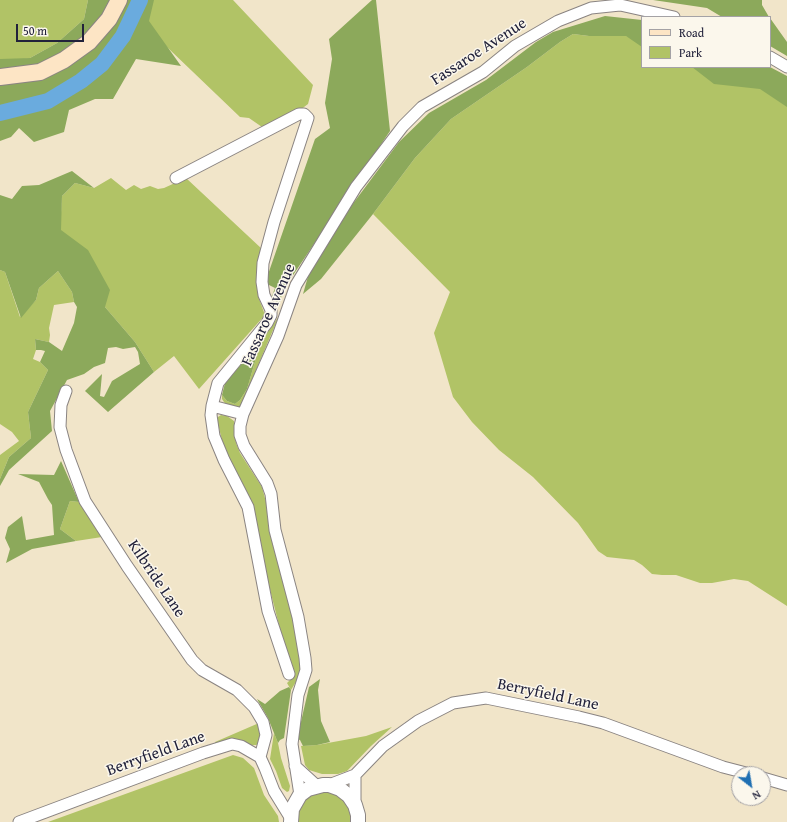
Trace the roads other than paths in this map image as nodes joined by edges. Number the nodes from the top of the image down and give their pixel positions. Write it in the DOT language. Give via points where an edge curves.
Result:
graph roads {
  1 [pos="119,0"];
  2 [pos="670,16"];
  3 [pos="771,58"];
  4 [pos="787,67"];
  5 [pos="0,77"];
  6 [pos="176,178"];
  7 [pos="66,391"];
  8 [pos="212,406"];
  9 [pos="243,414"];
  10 [pos="288,674"];
  11 [pos="260,757"];
  12 [pos="295,766"];
  13 [pos="731,768"];
  14 [pos="355,775"];
  15 [pos="771,780"];
  16 [pos="323,785"];
  17 [pos="787,785"];
  18 [pos="298,798"];
  19 [pos="279,799"];
  20 [pos="355,805"];
  21 [pos="290,820"];
  22 [pos="19,822"];
  23 [pos="358,822"];
  1 -- 5 [label="main road" via="109,19 89,42 64,60 40,72"];
  2 -- 9 [label="street, Fassaroe Avenue" via="620,5 591,8 558,21 522,42 483,72 422,107 403,126 356,187 296,285 278,336"];
  3 -- 4 [label="street"];
  6 -- 8 [label="street" via="299,114 304,114 308,118 263,264 264,295 271,315 218,383"];
  7 -- 11 [label="street, Kilbride Lane" via="61,405 60,427 85,501 192,660 202,670 237,690 254,707 263,722 266,735"];
  8 -- 9 [label="street"];
  8 -- 10 [label="street" via="214,436 248,508 268,611"];
  9 -- 12 [label="street, Fassaroe Avenue" via="240,435 271,494 275,530 298,617 305,658 306,670 298,695 292,744"];
  11 -- 19 [label="street"];
  11 -- 22 [label="street, Berryfield Lane" via="232,744"];
  12 -- 16 [label="street"];
  12 -- 18 [label="street, Fassaroe Avenue"];
  13 -- 14 [label="street, Berryfield Lane" via="579,716 486,698 453,702 418,721 383,746"];
  14 -- 16 [label="street, Berryfield Lane"];
  14 -- 20 [label="street"];
  15 -- 17 [label="street"];
  16 -- 18 [label="street" via="308,789"];
  16 -- 20 [label="street" via="340,789"];
  18 -- 19 [label="street"];
  18 -- 21 [label="street"];
  19 -- 21 [label="street"];
  20 -- 23 [label="street"];
}
